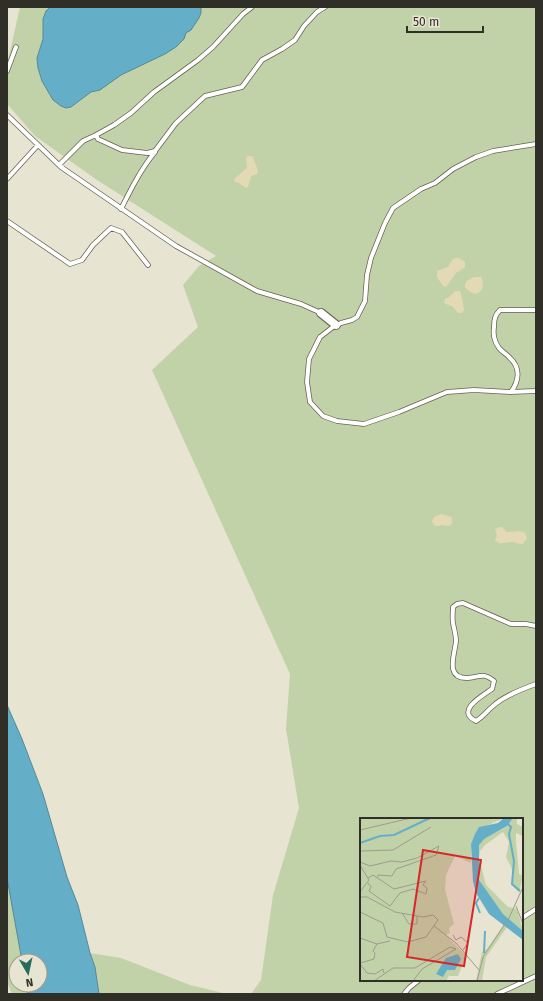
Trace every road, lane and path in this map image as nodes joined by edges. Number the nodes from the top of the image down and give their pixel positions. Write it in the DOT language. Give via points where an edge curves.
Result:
graph roads {
  1 [pos="252,7"];
  2 [pos="325,7"];
  3 [pos="16,47"];
  4 [pos="7,71"];
  5 [pos="7,115"];
  6 [pos="96,135"];
  7 [pos="536,144"];
  8 [pos="38,145"];
  9 [pos="155,151"];
  10 [pos="59,165"];
  11 [pos="7,179"];
  12 [pos="121,209"];
  13 [pos="7,221"];
  14 [pos="148,265"];
  15 [pos="536,310"];
  16 [pos="321,313"];
  17 [pos="336,325"];
  18 [pos="536,391"];
  19 [pos="512,392"];
  20 [pos="536,626"];
  21 [pos="536,684"];
  22 [pos="536,909"];
  23 [pos="523,917"];
  24 [pos="536,976"];
  25 [pos="418,981"];
  26 [pos="404,994"];
  27 [pos="497,994"];
  1 -- 6 [label="lane" via="198,60 154,92 131,113"];
  2 -- 9 [label="lane" via="304,26 295,40 262,60 242,87 205,96 176,123"];
  3 -- 4 [label="lane"];
  5 -- 8 [label="lane"];
  6 -- 9 [label="lane" via="98,139 122,150 147,153"];
  6 -- 10 [label="lane" via="83,141"];
  7 -- 17 [label="lane" via="476,156 393,208 371,258 365,301 357,317"];
  8 -- 10 [label="lane"];
  8 -- 11 [label="lane"];
  9 -- 12 [label="lane"];
  10 -- 12 [label="lane"];
  12 -- 16 [label="lane" via="176,246 245,285"];
  13 -- 14 [label="lane" via="70,264 82,260 92,245 111,228 122,232"];
  15 -- 19 [label="lane" via="500,310 496,314 496,344 511,358 518,373 518,381"];
  16 -- 17 [label="street"];
  17 -- 19 [label="lane" via="320,337 309,359 307,382 310,402 323,416 337,421 364,424 447,392"];
  18 -- 19 [label="lane"];
  20 -- 21 [label="lane" via="511,624 463,603 453,607 452,621 456,641 452,664 454,672 468,678 489,676 494,681 492,689 469,708 471,718 476,721 493,705"];
  22 -- 23 [label="lane"];
  24 -- 27 [label="lane"];
  25 -- 26 [label="lane"];
}
